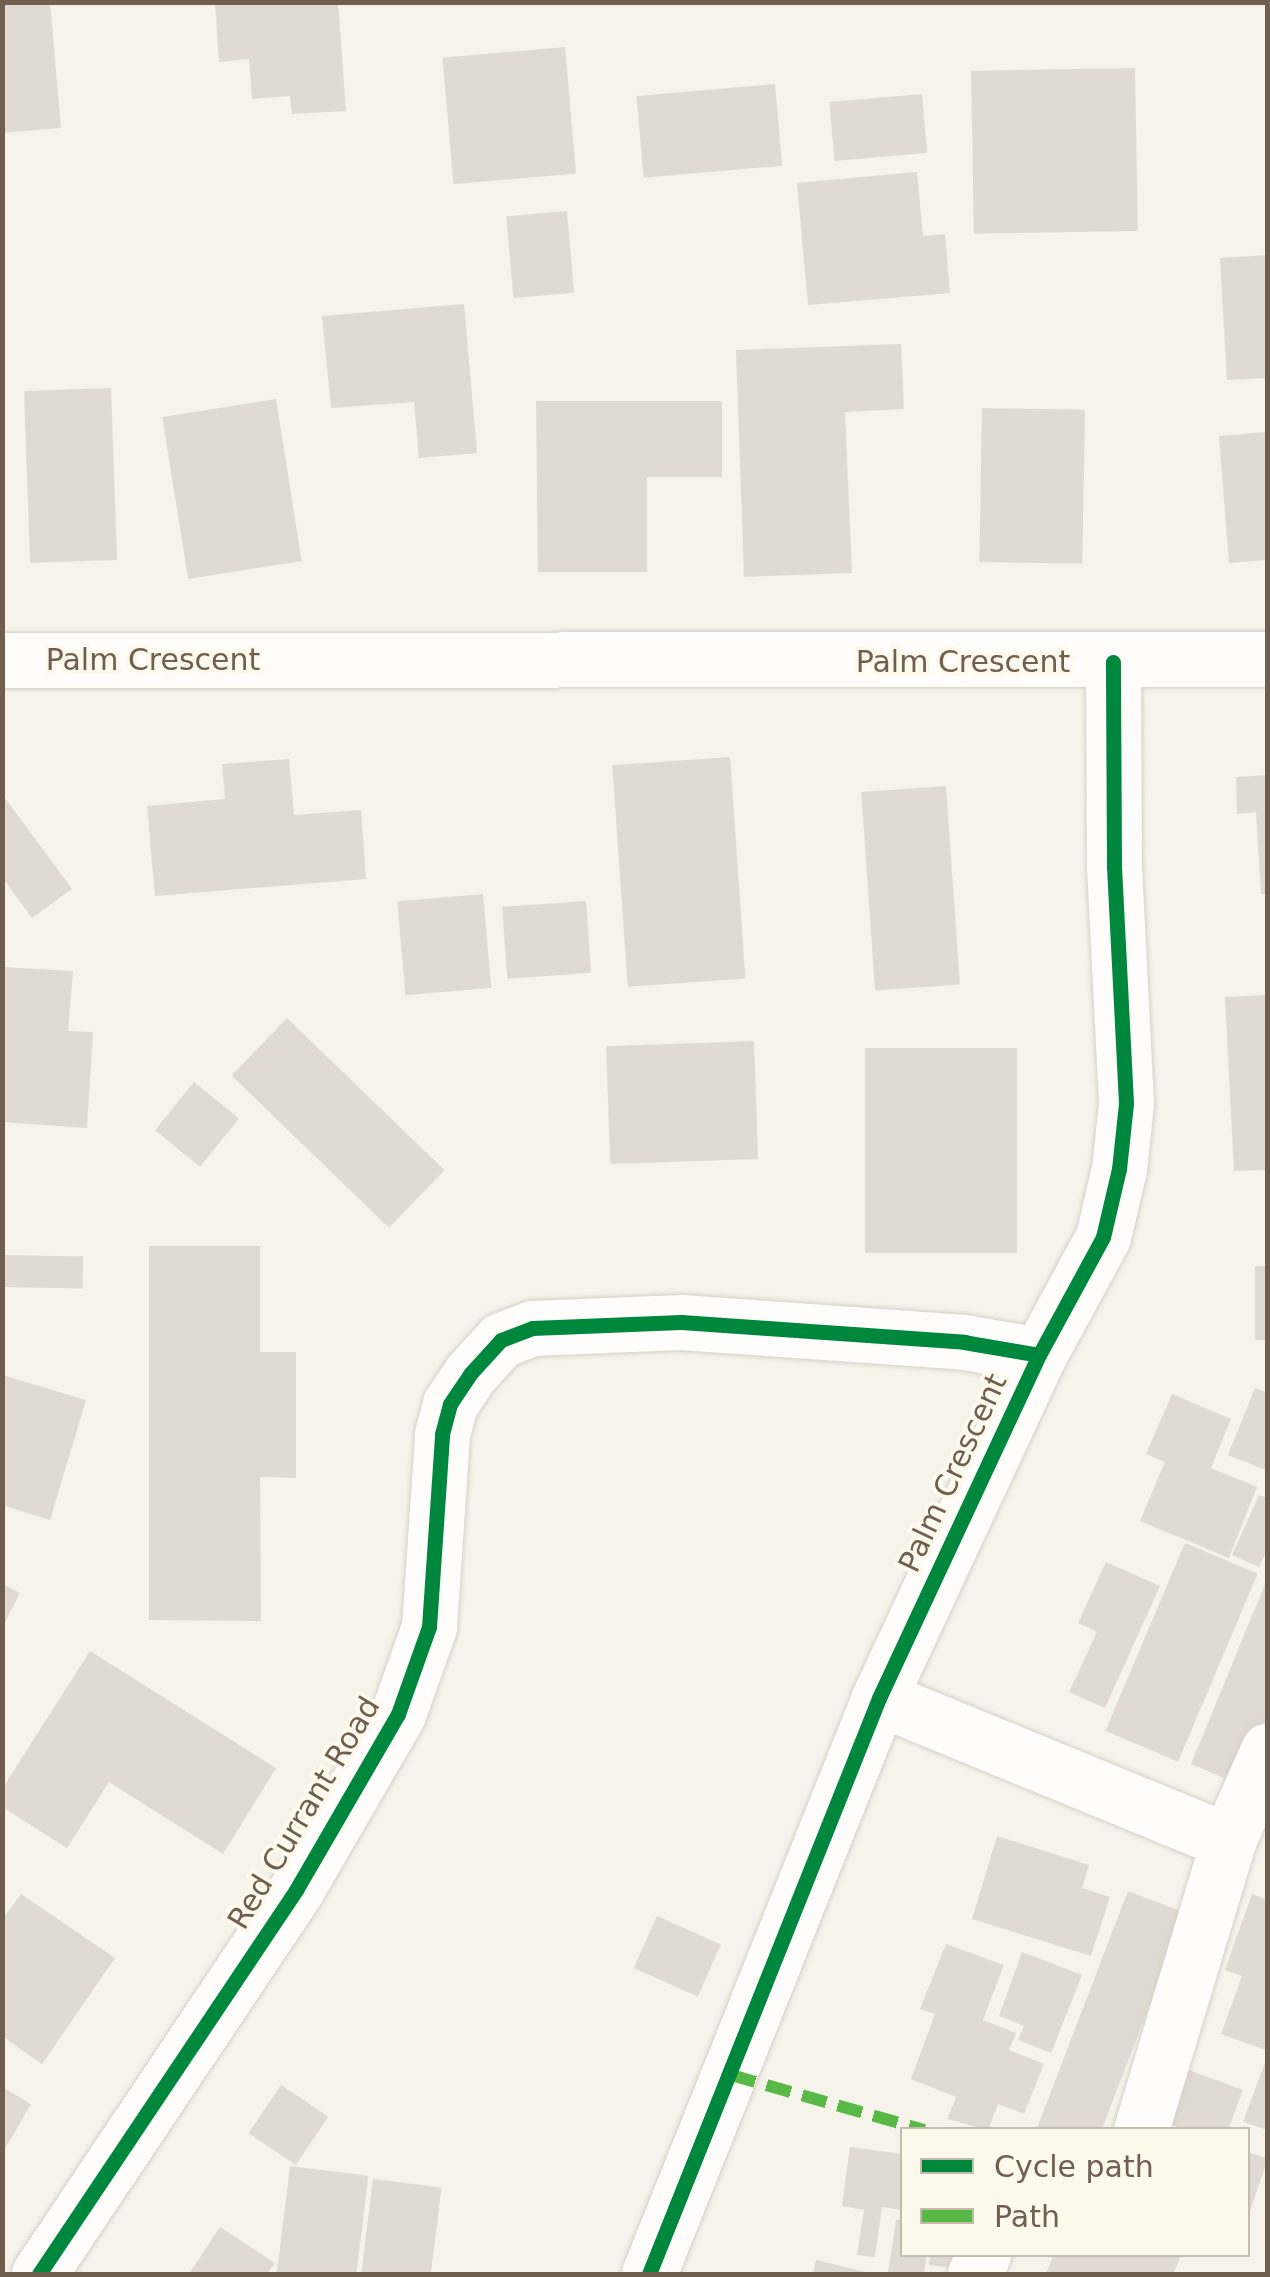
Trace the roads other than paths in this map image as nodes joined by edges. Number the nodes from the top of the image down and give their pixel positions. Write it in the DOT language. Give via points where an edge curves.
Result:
graph roads {
  1 [pos="1268,659"];
  2 [pos="2,660"];
  3 [pos="1112,662"];
  4 [pos="1039,1355"];
  5 [pos="878,1698"];
  6 [pos="1268,1750"];
  7 [pos="1228,1841"];
  8 [pos="1143,2127"];
  9 [pos="38,2274"];
  10 [pos="649,2274"];
  1 -- 3 [label="street"];
  2 -- 3 [label="street, Palm Crescent"];
  3 -- 4 [label="street, Palm Crescent" via="1126,1102 1119,1169 1103,1237"];
  4 -- 5 [label="street, Palm Crescent"];
  4 -- 9 [label="street, Red Currant Road" via="964,1342 680,1322 532,1328 502,1340 450,1404 442,1434 429,1627 398,1714 296,1890"];
  5 -- 7 [label="street"];
  5 -- 10 [label="street, Palm Crescent"];
  6 -- 7 [label="street"];
  7 -- 8 [label="street"];
}
